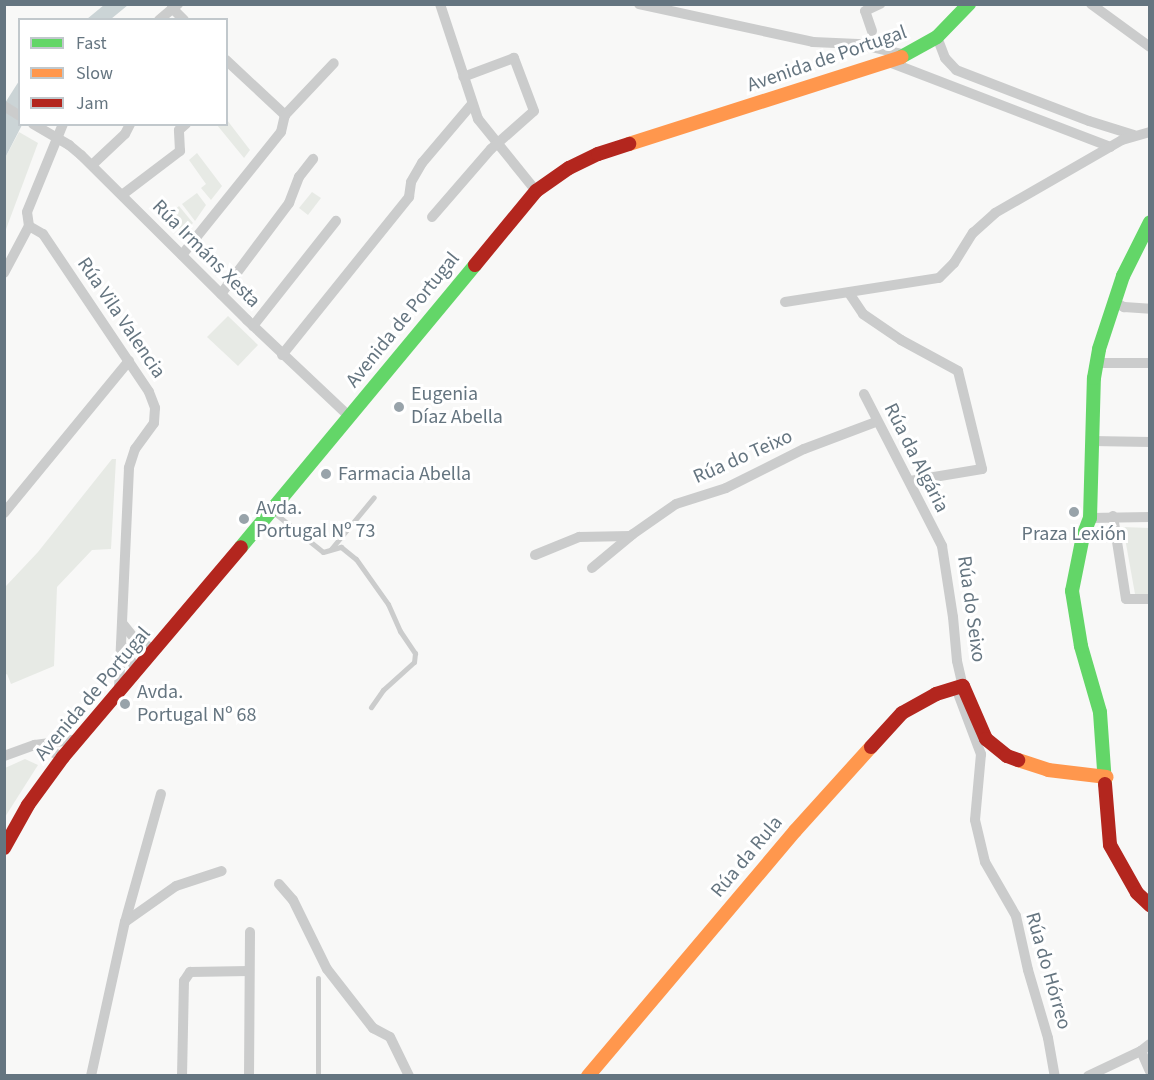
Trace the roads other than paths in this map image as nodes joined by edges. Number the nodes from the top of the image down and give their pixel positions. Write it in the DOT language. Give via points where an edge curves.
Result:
graph roads {
  1 [pos="440,4"];
  2 [pos="639,4"];
  3 [pos="880,4"];
  4 [pos="969,4"];
  5 [pos="1091,4"];
  6 [pos="175,6"];
  7 [pos="161,18"];
  8 [pos="872,31"];
  9 [pos="937,37"];
  10 [pos="1149,47"];
  11 [pos="907,55"];
  12 [pos="228,62"];
  13 [pos="889,62"];
  14 [pos="334,63"];
  15 [pos="464,77"];
  16 [pos="472,104"];
  17 [pos="4,106"];
  18 [pos="18,115"];
  19 [pos="285,115"];
  20 [pos="462,117"];
  21 [pos="478,119"];
  22 [pos="36,126"];
  23 [pos="62,126"];
  24 [pos="129,126"];
  25 [pos="184,126"];
  26 [pos="1149,132"];
  27 [pos="1134,135"];
  28 [pos="57,138"];
  29 [pos="499,143"];
  30 [pos="1110,147"];
  31 [pos="313,159"];
  32 [pos="92,165"];
  33 [pos="536,190"];
  34 [pos="122,195"];
  35 [pos="432,217"];
  36 [pos="336,221"];
  37 [pos="1149,222"];
  38 [pos="29,226"];
  39 [pos="182,255"];
  40 [pos="4,273"];
  41 [pos="849,292"];
  42 [pos="220,294"];
  43 [pos="1113,301"];
  44 [pos="785,302"];
  45 [pos="1149,309"];
  46 [pos="253,326"];
  47 [pos="282,355"];
  48 [pos="129,361"];
  49 [pos="1096,363"];
  50 [pos="1149,363"];
  51 [pos="864,394"];
  52 [pos="349,416"];
  53 [pos="876,422"];
  54 [pos="1092,441"];
  55 [pos="1149,442"];
  56 [pos="910,481"];
  57 [pos="374,497"];
  58 [pos="272,510"];
  59 [pos="4,513"];
  60 [pos="1113,516"];
  61 [pos="1149,517"];
  62 [pos="1090,518"];
  63 [pos="630,536"];
  64 [pos="938,538"];
  65 [pos="330,549"];
  66 [pos="535,555"];
  67 [pos="592,568"];
  68 [pos="1149,600"];
  69 [pos="122,623"];
  70 [pos="121,644"];
  71 [pos="153,649"];
  72 [pos="136,669"];
  73 [pos="959,687"];
  74 [pos="120,688"];
  75 [pos="371,707"];
  76 [pos="78,739"];
  77 [pos="977,741"];
  78 [pos="40,747"];
  79 [pos="4,756"];
  80 [pos="63,757"];
  81 [pos="51,774"];
  82 [pos="1107,777"];
  83 [pos="161,794"];
  84 [pos="4,848"];
  85 [pos="222,871"];
  86 [pos="279,884"];
  87 [pos="1149,905"];
  88 [pos="125,922"];
  89 [pos="250,932"];
  90 [pos="249,971"];
  91 [pos="318,978"];
  92 [pos="1145,1047"];
  93 [pos="1149,1071"];
  94 [pos="91,1076"];
  95 [pos="182,1076"];
  96 [pos="249,1076"];
  97 [pos="318,1076"];
  98 [pos="409,1076"];
  99 [pos="588,1076"];
  100 [pos="1055,1076"];
  101 [pos="1088,1076"];
  1 -- 15 [label="street"];
  2 -- 11 [label="street" via="813,42 858,45"];
  3 -- 8 [label="street" via="865,11"];
  4 -- 9 [label="street, Avenida de Portugal"];
  5 -- 10 [label="street"];
  6 -- 7 [label="street"];
  9 -- 11 [label="street, Avenida de Portugal"];
  9 -- 27 [label="street" via="945,58 956,70"];
  11 -- 13 [label="street, Avenida de Portugal"];
  12 -- 19 [label="street"];
  13 -- 30 [label="street"];
  13 -- 33 [label="street, Avenida de Portugal" via="597,154"];
  14 -- 19 [label="street"];
  15 -- 16 [label="street"];
  15 -- 29 [label="street" via="514,58 534,111"];
  16 -- 20 [label="street"];
  16 -- 21 [label="street"];
  17 -- 18 [label="street"];
  19 -- 39 [label="street" via="281,132"];
  20 -- 21 [label="street"];
  20 -- 47 [label="street" via="422,163 411,182 409,197"];
  21 -- 29 [label="street"];
  22 -- 28 [label="street, Rúa Irmáns Xesta"];
  23 -- 28 [label="street"];
  24 -- 32 [label="street"];
  25 -- 34 [label="street" via="179,130 180,151"];
  26 -- 27 [label="street"];
  27 -- 30 [label="street"];
  28 -- 32 [label="street, Rúa Irmáns Xesta"];
  28 -- 38 [label="street" via="27,212"];
  29 -- 33 [label="street"];
  29 -- 35 [label="street"];
  30 -- 41 [label="street" via="995,213 973,233 939,278"];
  31 -- 42 [label="street" via="299,177 290,203"];
  32 -- 34 [label="street, Rúa Irmáns Xesta"];
  33 -- 52 [label="street, Avenida de Portugal"];
  34 -- 39 [label="street, Rúa Irmáns Xesta"];
  36 -- 46 [label="street"];
  37 -- 43 [label="street"];
  38 -- 40 [label="street"];
  38 -- 48 [label="street, Rúa Vila Valencia" via="43,234"];
  39 -- 42 [label="street, Rúa Irmáns Xesta"];
  41 -- 44 [label="street"];
  41 -- 56 [label="street" via="863,314 958,371 982,469"];
  42 -- 46 [label="street, Rúa Irmáns Xesta"];
  43 -- 45 [label="street" via="1124,307"];
  43 -- 49 [label="street"];
  46 -- 47 [label="street, Rúa Irmáns Xesta"];
  47 -- 52 [label="street, Rúa Irmáns Xesta"];
  48 -- 59 [label="street"];
  48 -- 69 [label="street, Rúa Vila Valencia" via="153,400 155,416 135,448 129,468"];
  49 -- 50 [label="street"];
  49 -- 54 [label="street"];
  51 -- 53 [label="street, Rúa da Algária"];
  52 -- 58 [label="street, Avenida de Portugal"];
  53 -- 56 [label="street, Rúa da Algária"];
  53 -- 63 [label="street, Rúa do Teixo" via="804,449 726,488 676,504"];
  54 -- 55 [label="street"];
  54 -- 62 [label="street"];
  56 -- 64 [label="street, Rúa da Algária"];
  57 -- 65 [label="lane"];
  58 -- 65 [label="lane" via="323,552"];
  58 -- 71 [label="street, Avenida de Portugal"];
  60 -- 61 [label="street"];
  60 -- 62 [label="street"];
  60 -- 68 [label="street" via="1126,599"];
  62 -- 82 [label="street" via="1072,591 1081,646 1100,712"];
  63 -- 66 [label="street" via="579,537"];
  63 -- 67 [label="street, Rúa do Teixo"];
  64 -- 73 [label="street, Rúa do Seixo" via="953,617"];
  65 -- 75 [label="lane" via="341,547 356,559 388,604 415,653 414,662 383,690"];
  69 -- 70 [label="street, Rúa Vila Valencia"];
  69 -- 71 [label="street" via="135,639"];
  70 -- 72 [label="street"];
  70 -- 74 [label="street, Rúa Vila Valencia"];
  71 -- 72 [label="street, Avenida de Portugal"];
  72 -- 74 [label="street, Avenida de Portugal"];
  73 -- 77 [label="street, Rúa do Seixo"];
  73 -- 82 [label="street, Rúa do Seixo" via="986,739 1007,756 1048,770"];
  73 -- 99 [label="street, Rúa da Rula" via="936,694 902,713 795,831"];
  74 -- 76 [label="street, Avenida de Portugal"];
  76 -- 78 [label="street"];
  76 -- 80 [label="street, Avenida de Portugal"];
  77 -- 100 [label="street, Rúa do Hórreo" via="981,754 975,820 985,862 1016,916"];
  78 -- 79 [label="street"];
  78 -- 80 [label="street"];
  78 -- 81 [label="street"];
  80 -- 81 [label="street, Avenida de Portugal"];
  81 -- 84 [label="street, Avenida de Portugal"];
  82 -- 87 [label="street" via="1110,845 1137,893"];
  83 -- 88 [label="street"];
  85 -- 88 [label="street" via="176,886"];
  86 -- 98 [label="street" via="293,900 327,969 373,1028 390,1037"];
  88 -- 94 [label="street"];
  89 -- 90 [label="street"];
  90 -- 95 [label="street" via="190,972 184,981"];
  90 -- 96 [label="street"];
  91 -- 97 [label="lane"];
  92 -- 93 [label="street"];
  92 -- 101 [label="street"];
}
